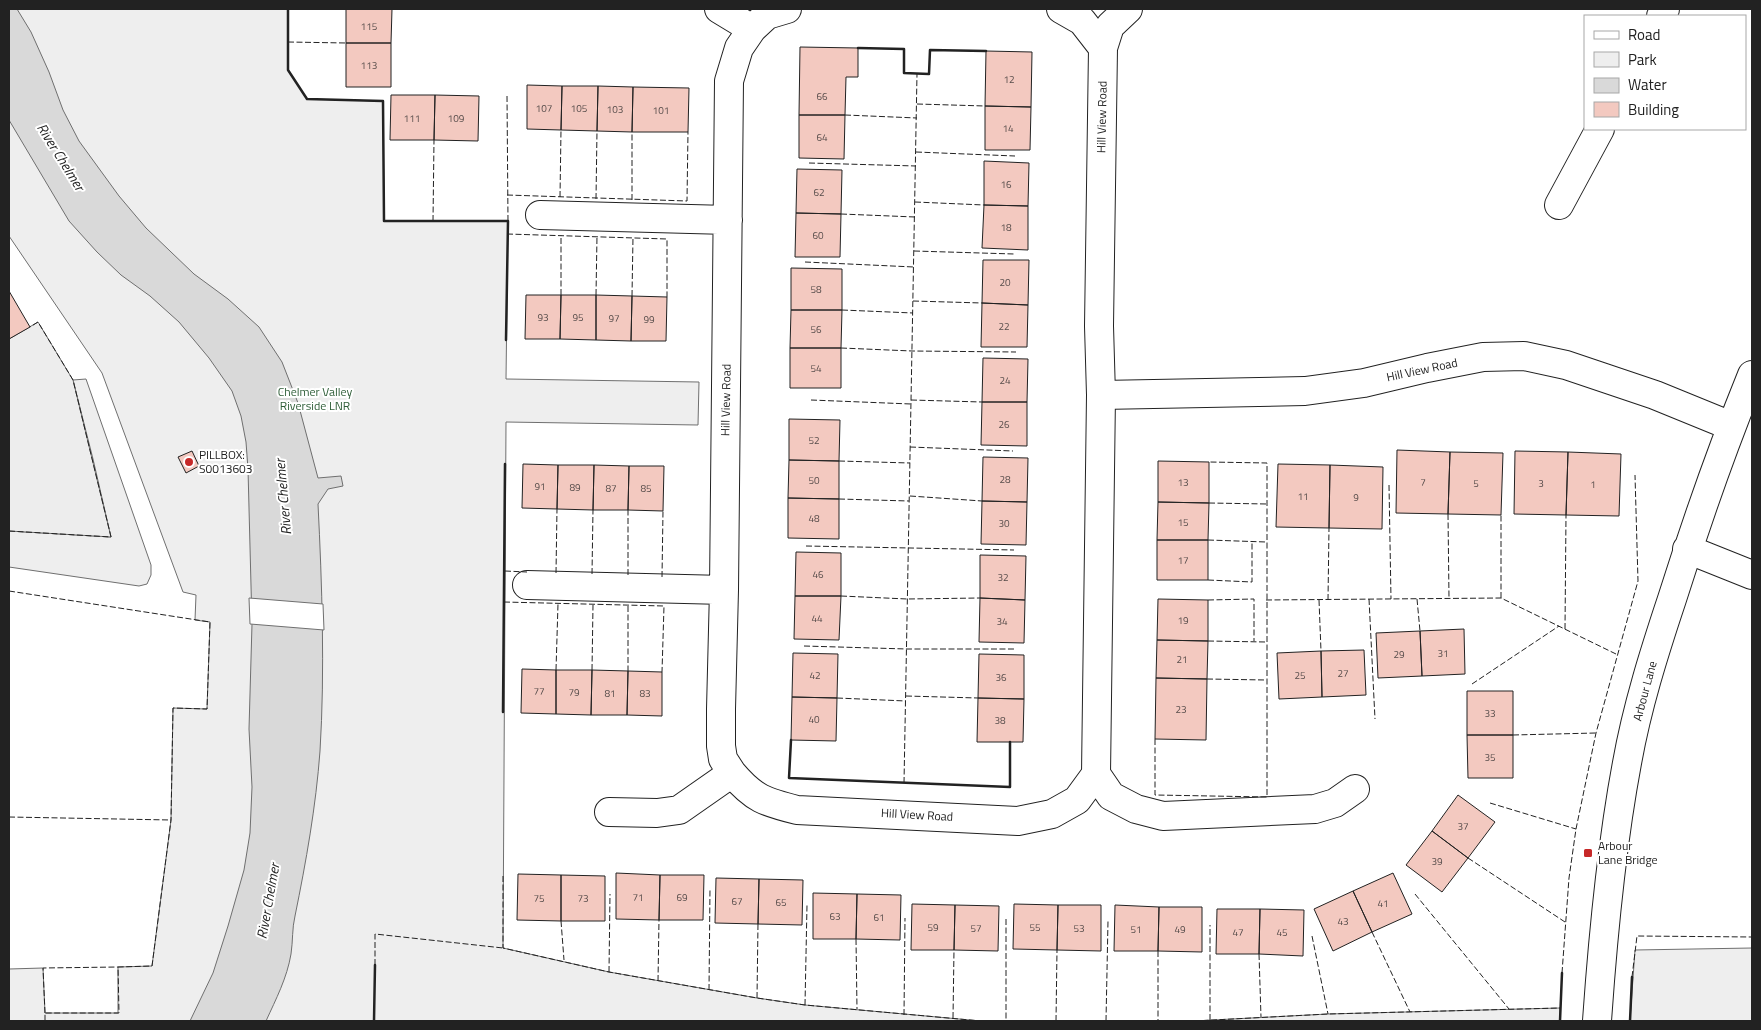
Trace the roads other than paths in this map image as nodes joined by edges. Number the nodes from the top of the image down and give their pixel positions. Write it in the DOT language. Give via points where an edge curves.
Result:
graph roads {
  1 [pos="719,9"];
  2 [pos="787,9"];
  3 [pos="1061,9"];
  4 [pos="1128,9"];
  5 [pos="752,29"];
  6 [pos="1103,48"];
  7 [pos="1599,130"];
  8 [pos="1559,205"];
  9 [pos="540,215"];
  10 [pos="728,220"];
  11 [pos="1752,376"];
  12 [pos="1101,395"];
  13 [pos="1731,426"];
  14 [pos="1687,549"];
  15 [pos="1752,575"];
  16 [pos="526,585"];
  17 [pos="724,590"];
  18 [pos="732,773"];
  19 [pos="1096,774"];
  20 [pos="1355,789"];
  21 [pos="609,812"];
  22 [pos="1597,1021"];
  1 -- 5 [label="street"];
  2 -- 5 [label="street, Hill View Road" via="767,15"];
  3 -- 6 [label="street" via="1082,21"];
  4 -- 6 [label="street, Hill View Road" via="1110,26"];
  5 -- 10 [label="street, Hill View Road" via="738,48 729,81"];
  6 -- 12 [label="street, Hill View Road"];
  7 -- 8 [label="street"];
  9 -- 10 [label="street"];
  10 -- 17 [label="street, Hill View Road"];
  11 -- 13 [label="street, Arbour Lane"];
  12 -- 13 [label="street, Hill View Road" via="1305,391 1364,383 1483,357 1524,356 1566,365 1655,395"];
  12 -- 19 [label="street, Hill View Road"];
  13 -- 14 [label="street, Arbour Lane"];
  14 -- 15 [label="street"];
  14 -- 22 [label="street, Arbour Lane" via="1641,700 1627,763 1610,879"];
  16 -- 17 [label="street"];
  17 -- 18 [label="street, Hill View Road" via="721,746 723,759"];
  18 -- 19 [label="street, Hill View Road" via="746,789 769,803 797,810 1018,821 1052,814 1077,800"];
  18 -- 21 [label="street" via="679,810"];
  19 -- 20 [label="street" via="1112,796 1136,810 1163,816 1315,809 1335,803"];
}
